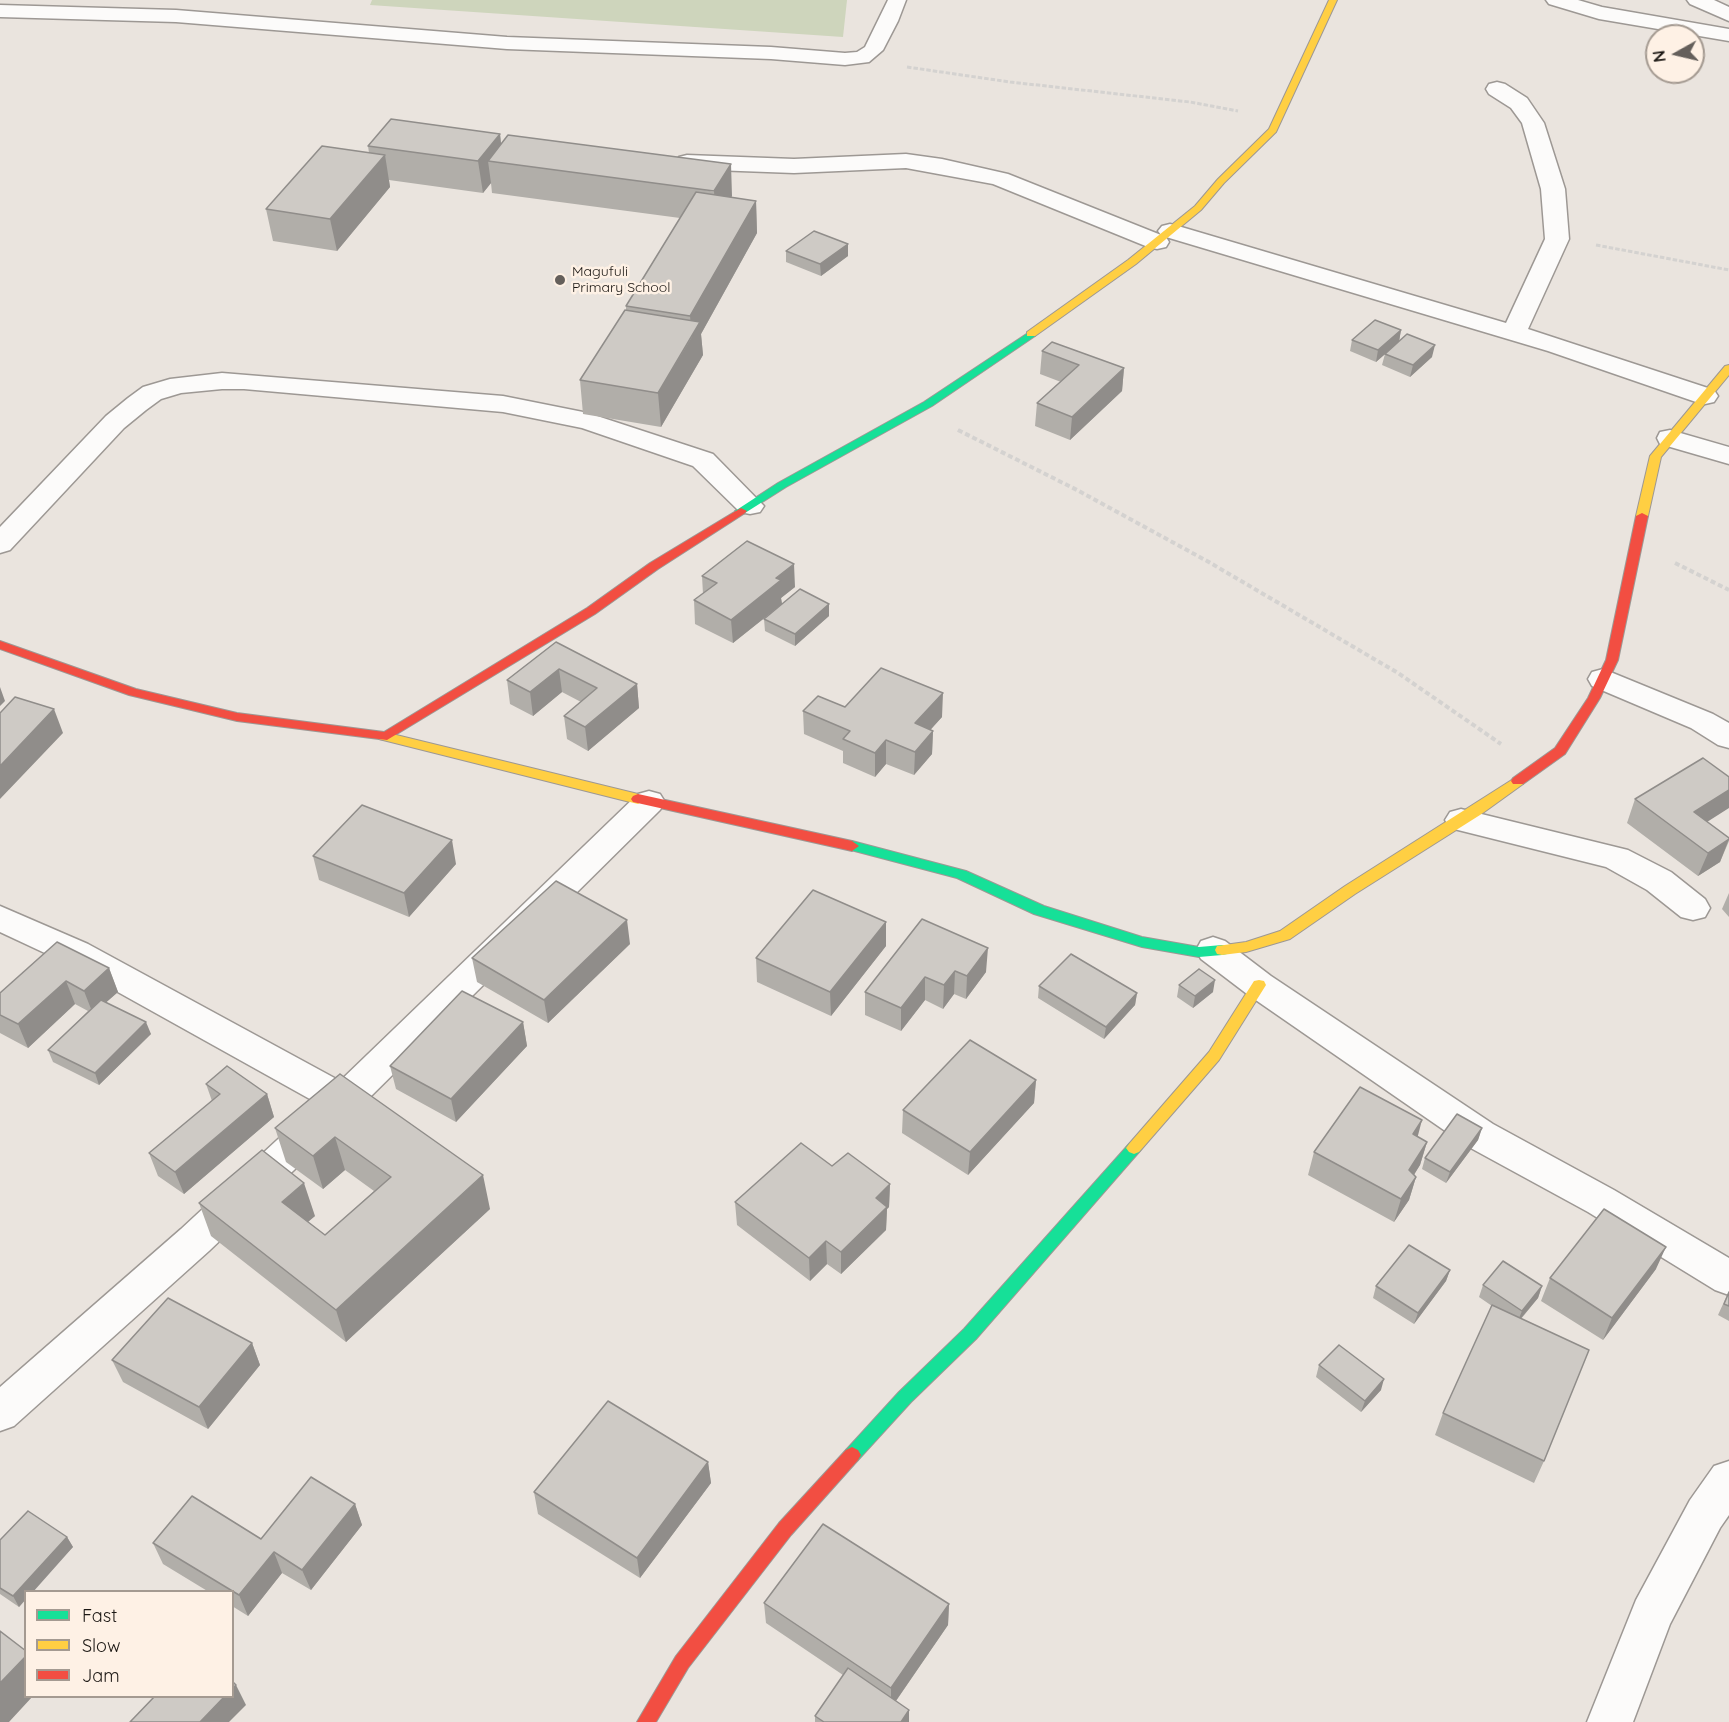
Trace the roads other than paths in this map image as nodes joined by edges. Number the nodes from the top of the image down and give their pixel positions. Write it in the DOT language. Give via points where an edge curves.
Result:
graph roads {
  1 [pos="897,0"];
  2 [pos="1333,0"];
  3 [pos="1556,0"];
  4 [pos="1697,0"];
  5 [pos="0,10"];
  6 [pos="1729,15"];
  7 [pos="1729,35"];
  8 [pos="1497,89"];
  9 [pos="669,161"];
  10 [pos="1164,236"];
  11 [pos="1514,333"];
  12 [pos="1729,368"];
  13 [pos="1705,396"];
  14 [pos="1670,438"];
  15 [pos="1729,456"];
  16 [pos="750,506"];
  17 [pos="0,544"];
  18 [pos="0,645"];
  19 [pos="1603,679"];
  20 [pos="387,736"];
  21 [pos="1729,737"];
  22 [pos="649,802"];
  23 [pos="1461,820"];
  24 [pos="1693,908"];
  25 [pos="0,918"];
  26 [pos="1213,950"];
  27 [pos="1259,985"];
  28 [pos="344,1100"];
  29 [pos="1729,1278"];
  30 [pos="0,1413"];
  31 [pos="1729,1480"];
  32 [pos="646,1722"];
  33 [pos="1610,1722"];
  1 -- 5 [label="lane" via="873,50 862,58 507,44 176,16"];
  2 -- 10 [label="street" via="1273,130 1198,208"];
  3 -- 7 [label="street" via="1599,13"];
  4 -- 6 [label="street"];
  8 -- 11 [label="street" via="1519,103 1533,123 1553,189 1557,238"];
  9 -- 10 [label="street" via="794,166 906,161 942,166 1000,179"];
  10 -- 11 [label="street"];
  10 -- 16 [label="street" via="1018,344 916,411"];
  11 -- 13 [label="street"];
  12 -- 13 [label="street"];
  13 -- 14 [label="street"];
  14 -- 15 [label="street"];
  14 -- 19 [label="street" via="1656,456 1612,660"];
  16 -- 17 [label="street" via="703,460 588,422 503,404 222,381 179,385 152,393 137,404 115,422"];
  16 -- 20 [label="street" via="591,611"];
  18 -- 20 [label="street" via="133,692 226,715"];
  19 -- 21 [label="street"];
  19 -- 23 [label="street" via="1560,751"];
  20 -- 22 [label="street"];
  22 -- 26 [label="street" via="805,834 961,874 1039,910 1142,942 1199,952"];
  22 -- 28 [label="street"];
  23 -- 24 [label="street" via="1617,858 1659,881"];
  23 -- 26 [label="street" via="1285,935 1246,947"];
  25 -- 28 [label="street" via="76,953"];
  26 -- 27 [label="street"];
  27 -- 29 [label="street" via="1480,1135 1601,1201"];
  27 -- 32 [label="street" via="1214,1056 970,1334 905,1397 785,1528 682,1662"];
  28 -- 30 [label="street" via="195,1240"];
  31 -- 33 [label="street" via="1705,1515 1652,1615"];
}
